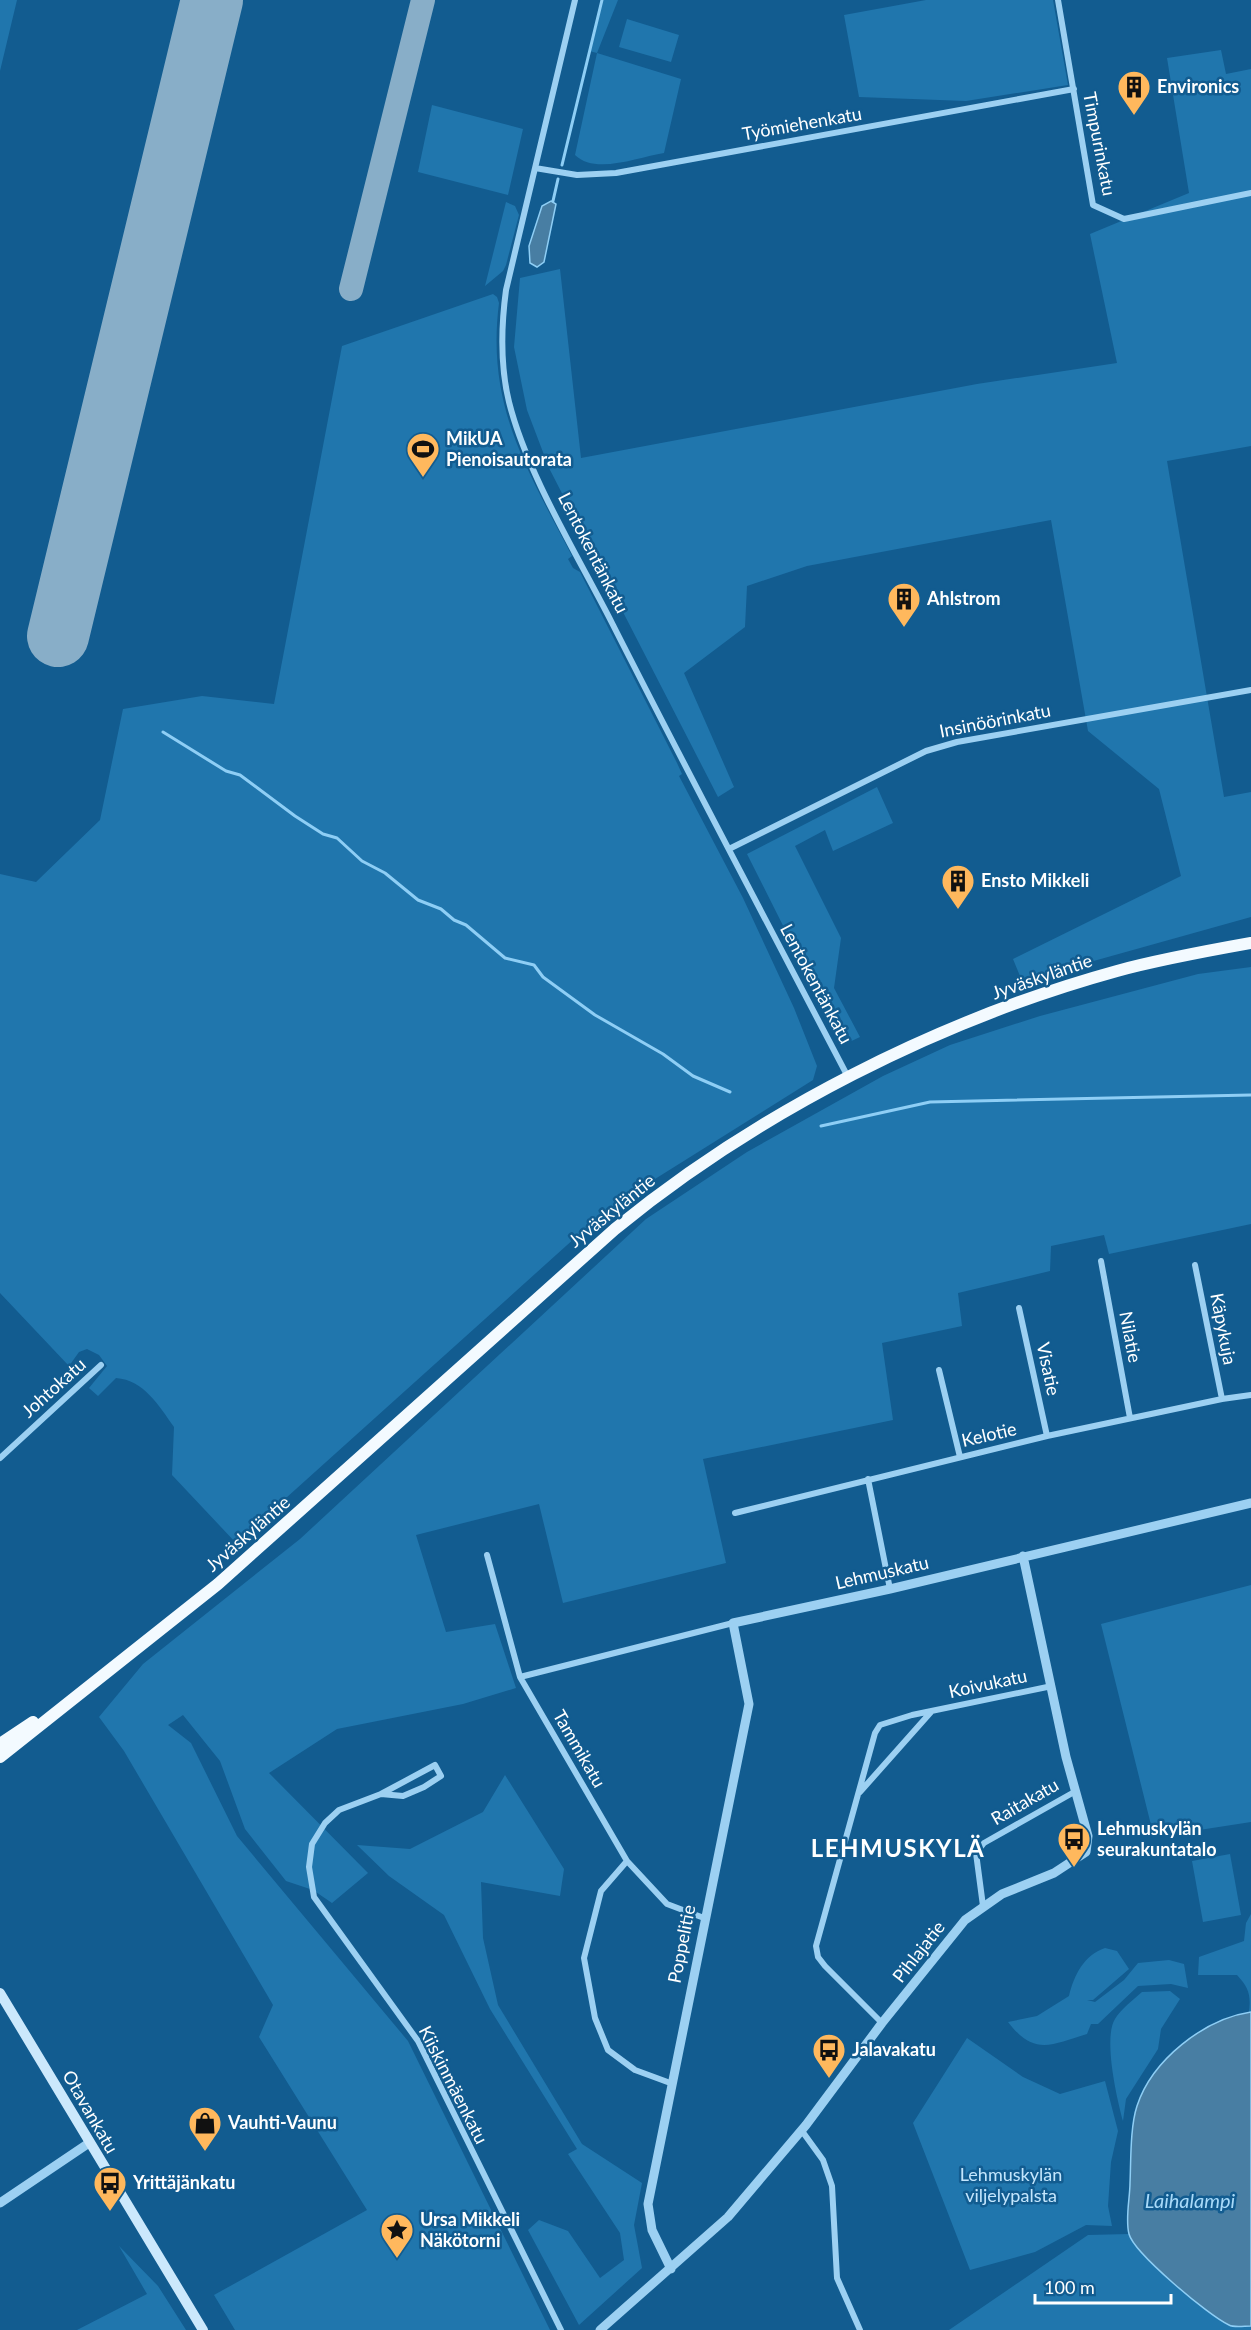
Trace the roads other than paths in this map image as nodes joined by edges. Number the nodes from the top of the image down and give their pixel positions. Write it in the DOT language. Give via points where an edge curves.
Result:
graph roads {
  1 [pos="575,0"];
  2 [pos="1058,0"];
  3 [pos="1074,89"];
  4 [pos="535,168"];
  5 [pos="1251,194"];
  6 [pos="1251,690"];
  7 [pos="729,849"];
  8 [pos="1251,943"];
  9 [pos="848,1077"];
  10 [pos="1101,1261"];
  11 [pos="1195,1265"];
  12 [pos="1019,1308"];
  13 [pos="101,1365"];
  14 [pos="939,1370"];
  15 [pos="1251,1395"];
  16 [pos="1222,1399"];
  17 [pos="1130,1418"];
  18 [pos="1047,1436"];
  19 [pos="960,1457"];
  20 [pos="0,1458"];
  21 [pos="868,1479"];
  22 [pos="1251,1503"];
  23 [pos="735,1513"];
  24 [pos="487,1555"];
  25 [pos="1023,1556"];
  26 [pos="890,1589"];
  27 [pos="733,1623"];
  28 [pos="520,1677"];
  29 [pos="97,1679"];
  30 [pos="1052,1686"];
  31 [pos="932,1712"];
  32 [pos="0,1744"];
  33 [pos="0,1757"];
  34 [pos="1076,1791"];
  35 [pos="859,1792"];
  36 [pos="381,1794"];
  37 [pos="627,1861"];
  38 [pos="983,1906"];
  39 [pos="704,1918"];
  40 [pos="0,1981"];
  41 [pos="3,1997"];
  42 [pos="882,2023"];
  43 [pos="673,2084"];
  44 [pos="802,2131"];
  45 [pos="89,2143"];
  46 [pos="0,2203"];
  47 [pos="671,2269"];
  48 [pos="203,2330"];
  49 [pos="561,2330"];
  50 [pos="600,2330"];
  51 [pos="860,2330"];
  1 -- 4 [label="street, Lentokentänkatu"];
  2 -- 3 [label="street, Timpurinkatu"];
  3 -- 4 [label="street, Työmiehenkatu" via="616,173 577,175"];
  3 -- 5 [label="street, Timpurinkatu" via="1094,205 1124,219"];
  4 -- 7 [label="street, Lentokentänkatu" via="502,320 502,362 508,401 533,468"];
  6 -- 7 [label="street, Insinöörinkatu" via="968,740 926,751"];
  7 -- 9 [label="street, Lentokentänkatu"];
  8 -- 9 [label="highway, Jyväskyläntie" via="1119,970 1065,987 982,1017"];
  9 -- 29 [label="highway, Jyväskyläntie" via="744,1137 641,1207 218,1584"];
  10 -- 17 [label="street, Nilatie"];
  11 -- 16 [label="street, Käpykuja"];
  12 -- 18 [label="street, Visatie"];
  13 -- 20 [label="street, Johtokatu"];
  14 -- 19 [label="street"];
  15 -- 16 [label="street, Kelotie"];
  16 -- 17 [label="street, Kelotie"];
  17 -- 18 [label="street, Kelotie"];
  18 -- 19 [label="street, Kelotie"];
  19 -- 21 [label="street, Kelotie"];
  21 -- 23 [label="street, Kelotie"];
  21 -- 26 [label="street"];
  22 -- 25 [label="street, Lehmuskatu"];
  24 -- 28 [label="street, Tammikatu"];
  25 -- 26 [label="street, Lehmuskatu"];
  25 -- 30 [label="street, Pihlajatie"];
  26 -- 27 [label="street, Lehmuskatu"];
  27 -- 28 [label="street, Lehmuskatu"];
  27 -- 39 [label="street, Poppelitie" via="748,1704"];
  28 -- 37 [label="street, Tammikatu"];
  29 -- 32 [label="highway, Jyväskyläntie"];
  29 -- 33 [label="highway, Jyväskyläntie"];
  30 -- 31 [label="street, Koivukatu"];
  30 -- 34 [label="street, Pihlajatie"];
  31 -- 35 [label="street, Koivukatu"];
  31 -- 35 [label="street, Koivukatu" via="880,1725"];
  34 -- 38 [label="street, Raitakatu" via="984,1843 976,1853"];
  34 -- 38 [label="street, Pihlajatie" via="1088,1836 1086,1852 1054,1873"];
  35 -- 42 [label="street, Koivukatu" via="816,1946 825,1966"];
  36 -- 36 [label="street, Kiiskinmäenkatu" via="435,1765 441,1776 403,1796"];
  36 -- 49 [label="street, Kiiskinmäenkatu" via="339,1810 325,1823 312,1844 309,1868 314,1897 418,2041"];
  37 -- 39 [label="street, Tammikatu" via="667,1904"];
  37 -- 43 [label="street" via="601,1891 584,1958 595,2018 608,2050 635,2070"];
  38 -- 42 [label="street, Pihlajatie" via="965,1920"];
  39 -- 43 [label="street, Poppelitie"];
  40 -- 41 [label="main road, Otavankatu"];
  41 -- 45 [label="main road, Otavankatu"];
  42 -- 44 [label="street, Pihlajatie"];
  43 -- 47 [label="street, Poppelitie" via="648,2204 652,2230"];
  44 -- 47 [label="street, Pihlajatie" via="728,2217"];
  44 -- 51 [label="street" via="823,2160 832,2186 837,2278"];
  45 -- 46 [label="street"];
  45 -- 48 [label="main road, Otavankatu"];
  47 -- 50 [label="street, Pihlajatie"];
}
